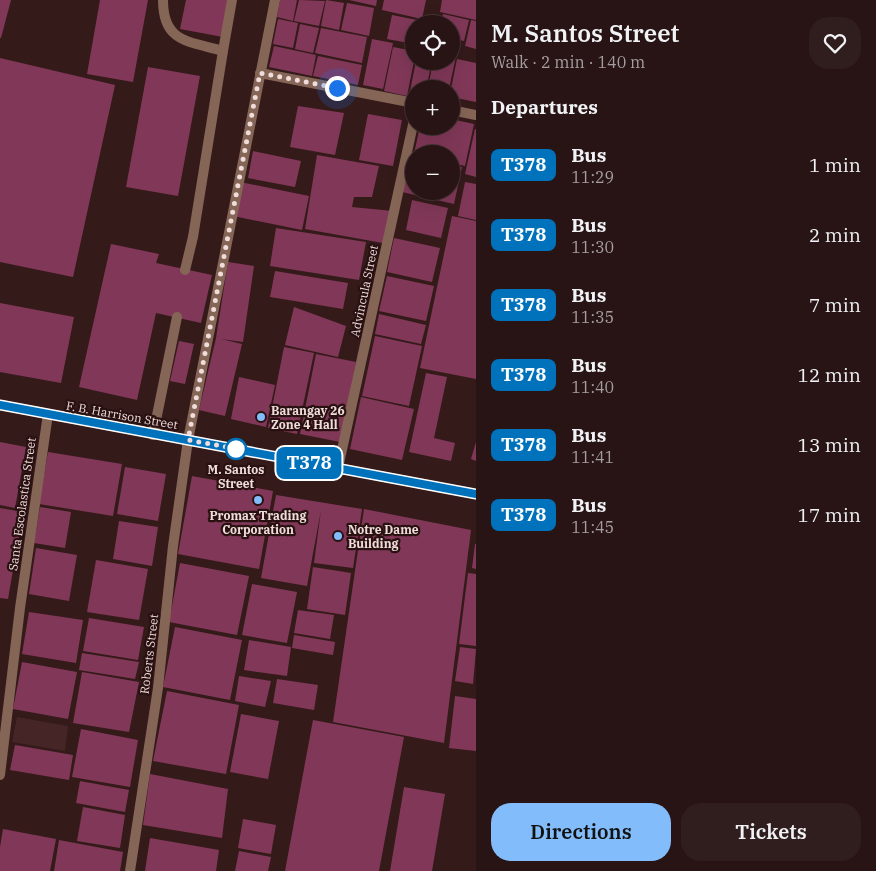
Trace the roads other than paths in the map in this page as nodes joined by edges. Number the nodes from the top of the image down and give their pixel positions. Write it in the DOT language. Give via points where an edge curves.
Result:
graph roads {
  1 [pos="163,0"];
  2 [pos="232,0"];
  3 [pos="275,0"];
  4 [pos="223,51"];
  5 [pos="260,73"];
  6 [pos="405,101"];
  7 [pos="460,112"];
  8 [pos="476,115"];
  9 [pos="411,135"];
  10 [pos="185,270"];
  11 [pos="177,317"];
  12 [pos="0,405"];
  13 [pos="48,414"];
  14 [pos="153,435"];
  15 [pos="188,440"];
  16 [pos="338,468"];
  17 [pos="476,494"];
  18 [pos="0,775"];
  19 [pos="130,871"];
  1 -- 4 [label="street" via="166,22 174,34"];
  2 -- 4 [label="street"];
  3 -- 5 [label="street"];
  4 -- 10 [label="street" via="194,237"];
  5 -- 6 [label="street"];
  5 -- 15 [label="street"];
  7 -- 8 [label="street"];
  9 -- 16 [label="street, Advincula Street"];
  11 -- 14 [label="street"];
  12 -- 13 [label="main road, F. B. Harrison Street"];
  13 -- 14 [label="main road, F. B. Harrison Street"];
  13 -- 18 [label="street, Santa Escolastica Street"];
  14 -- 15 [label="main road, F. B. Harrison Street"];
  15 -- 16 [label="main road, F. B. Harrison Street"];
  15 -- 19 [label="street, Roberts Street" via="158,688"];
  16 -- 17 [label="main road, F. B. Harrison Street"];
}
